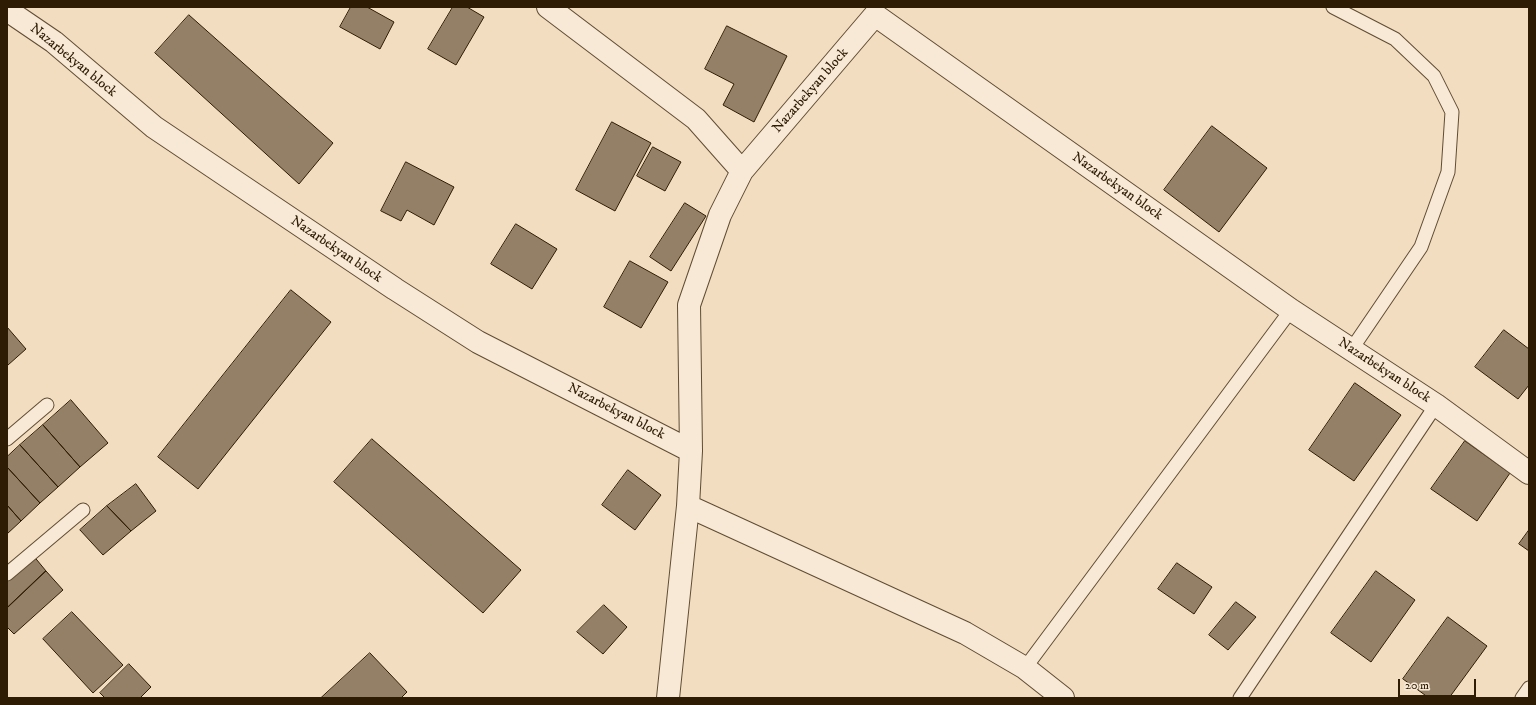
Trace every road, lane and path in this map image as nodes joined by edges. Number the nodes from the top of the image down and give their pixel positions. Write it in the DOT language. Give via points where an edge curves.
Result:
graph roads {
  1 [pos="548,7"];
  2 [pos="1333,7"];
  3 [pos="7,10"];
  4 [pos="877,11"];
  5 [pos="742,171"];
  6 [pos="1291,310"];
  7 [pos="1351,350"];
  8 [pos="47,405"];
  9 [pos="1436,405"];
  10 [pos="7,439"];
  11 [pos="690,451"];
  12 [pos="1529,473"];
  13 [pos="688,506"];
  14 [pos="82,510"];
  15 [pos="7,574"];
  16 [pos="1025,668"];
  17 [pos="1529,688"];
  18 [pos="668,698"];
  19 [pos="1063,698"];
  20 [pos="1240,698"];
  21 [pos="1522,698"];
  1 -- 5 [label="street" via="696,119"];
  2 -- 7 [label="lane" via="1395,39 1434,76 1452,112 1448,172 1421,247"];
  3 -- 11 [label="street, Nazarbekyan block" via="54,42 154,127 395,289 478,342"];
  4 -- 5 [label="street, Nazarbekyan block"];
  4 -- 6 [label="street, Nazarbekyan block"];
  5 -- 11 [label="street, Nazarbekyan block" via="720,215 689,305"];
  6 -- 7 [label="street, Nazarbekyan block"];
  6 -- 16 [label="lane"];
  7 -- 9 [label="street, Nazarbekyan block"];
  8 -- 10 [label="lane"];
  9 -- 12 [label="street, Nazarbekyan block"];
  9 -- 20 [label="lane"];
  11 -- 13 [label="street, Nazarbekyan block"];
  13 -- 16 [label="street" via="965,634"];
  13 -- 18 [label="street, Nazarbekyan block"];
  14 -- 15 [label="lane"];
  16 -- 19 [label="street"];
  17 -- 21 [label="lane"];
}
